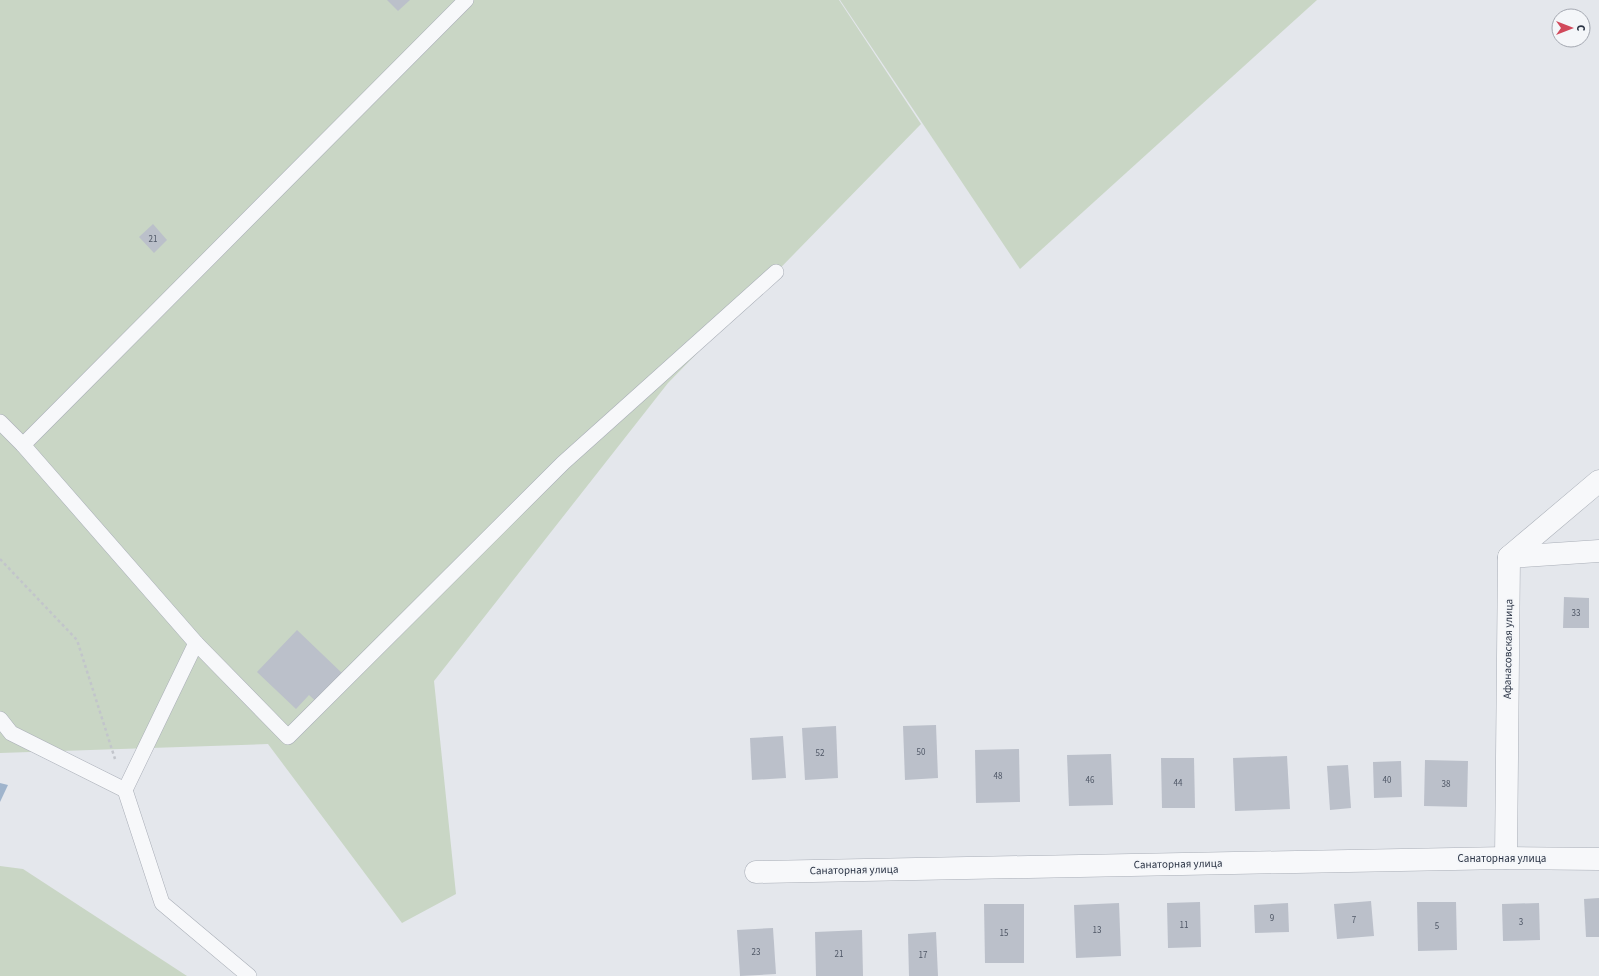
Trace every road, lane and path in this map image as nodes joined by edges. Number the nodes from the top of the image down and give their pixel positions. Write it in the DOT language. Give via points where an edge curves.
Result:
graph roads {
  1 [pos="466,0"];
  2 [pos="776,272"];
  3 [pos="0,422"];
  4 [pos="23,445"];
  5 [pos="1599,481"];
  6 [pos="1599,551"];
  7 [pos="1509,557"];
  8 [pos="0,559"];
  9 [pos="196,643"];
  10 [pos="0,719"];
  11 [pos="5,733"];
  12 [pos="125,790"];
  13 [pos="1506,858"];
  14 [pos="1599,859"];
  15 [pos="756,872"];
  16 [pos="249,976"];
  1 -- 4 [label="lane"];
  2 -- 9 [label="lane" via="563,463 288,737"];
  3 -- 4 [label="lane"];
  4 -- 9 [label="lane"];
  5 -- 7 [label="street"];
  6 -- 7 [label="street"];
  7 -- 13 [label="street, Афанасовская улица"];
  8 -- 12 [label="path" via="77,640"];
  9 -- 12 [label="lane"];
  10 -- 11 [label="lane"];
  11 -- 12 [label="lane"];
  12 -- 16 [label="lane" via="162,903"];
  13 -- 14 [label="street, Санаторная улица"];
  13 -- 15 [label="street, Санаторная улица"];
}
